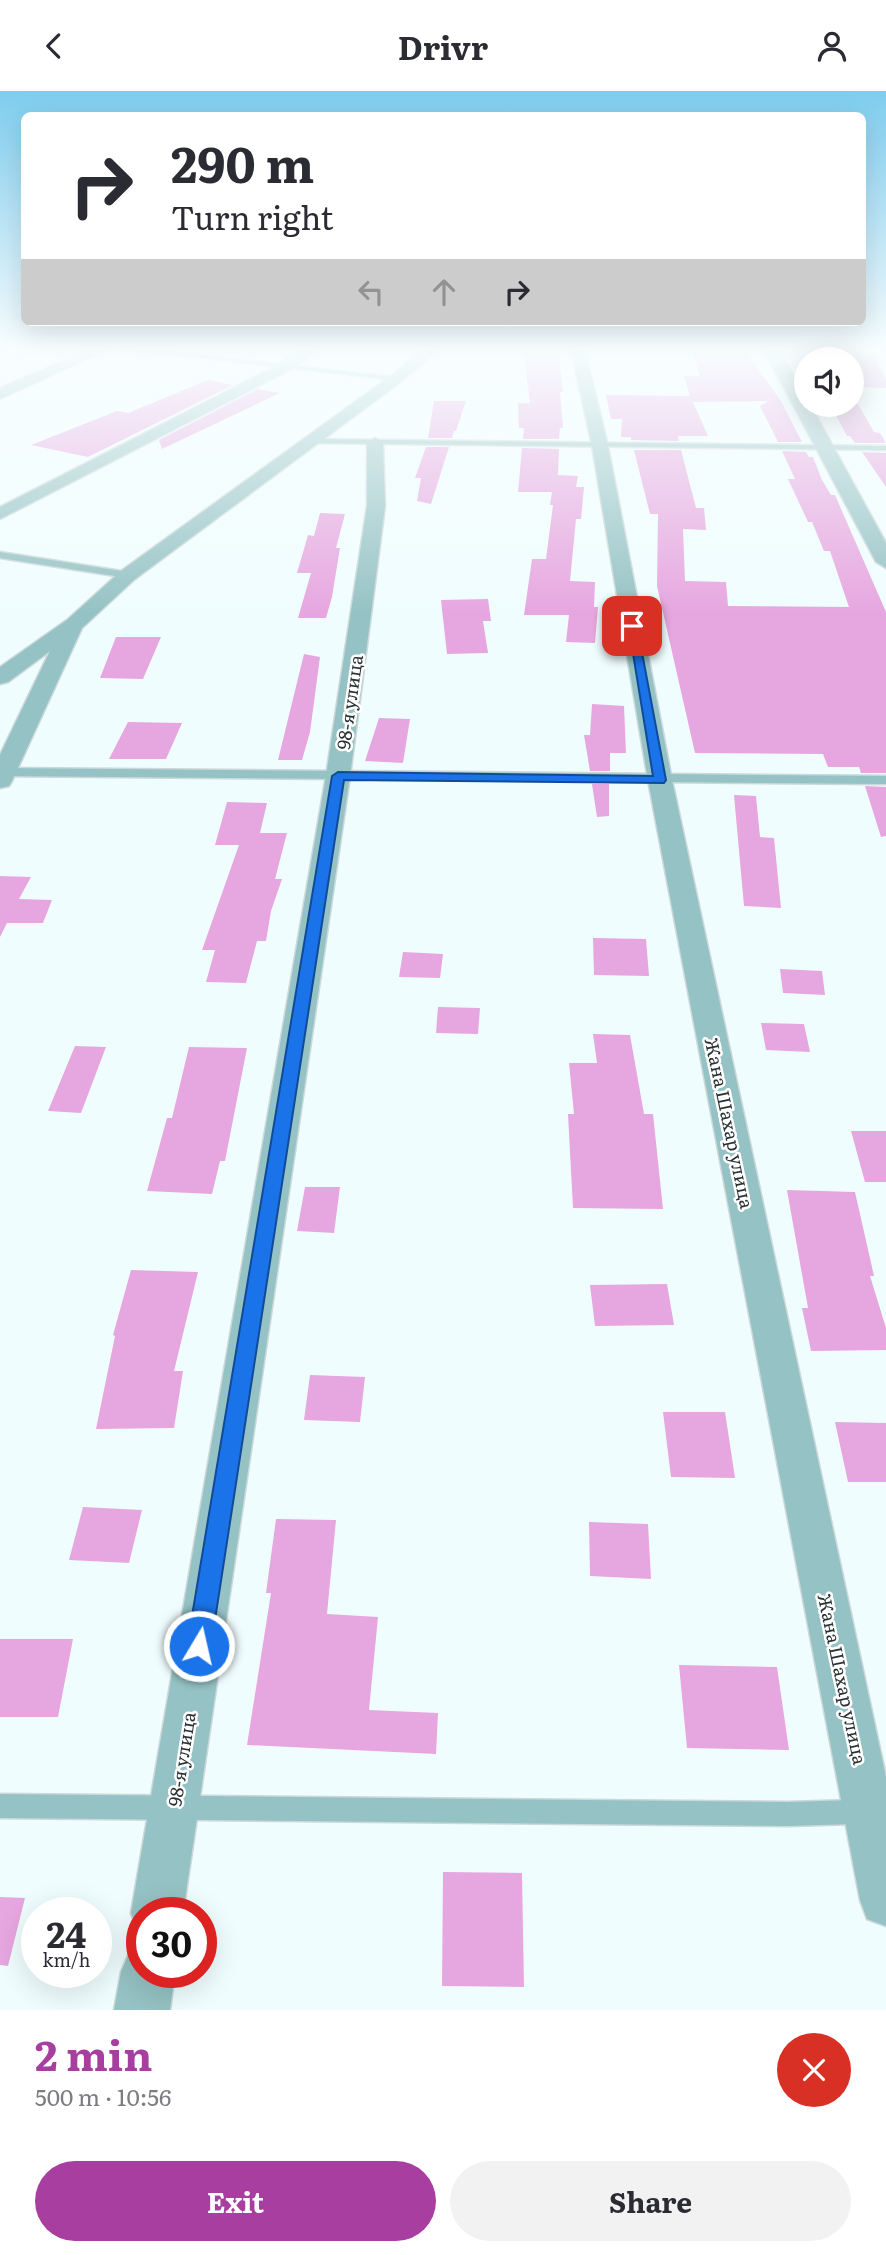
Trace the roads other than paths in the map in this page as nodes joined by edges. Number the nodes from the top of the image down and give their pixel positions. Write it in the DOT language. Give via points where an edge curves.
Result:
graph roads {
  1 [pos="152,436"];
  2 [pos="318,436"];
  3 [pos="598,436"];
  4 [pos="820,436"];
  5 [pos="311,441"];
  6 [pos="375,443"];
  7 [pos="600,446"];
  8 [pos="829,448"];
  9 [pos="886,448"];
  10 [pos="0,515"];
  11 [pos="0,555"];
  12 [pos="886,562"];
  13 [pos="128,575"];
  14 [pos="74,624"];
  15 [pos="0,677"];
  16 [pos="1,775"];
  17 [pos="338,776"];
  18 [pos="660,780"];
  19 [pos="886,780"];
  20 [pos="0,1806"];
  21 [pos="173,1809"];
  22 [pos="878,1812"];
  23 [pos="159,1897"];
  24 [pos="886,1899"];
  25 [pos="145,1988"];
  26 [pos="142,2010"];
  1 -- 10 [label="street"];
  2 -- 5 [label="street"];
  3 -- 7 [label="street, Жана Шахар улица"];
  4 -- 8 [label="street"];
  5 -- 6 [label="lane"];
  5 -- 13 [label="street"];
  6 -- 7 [label="lane"];
  6 -- 17 [label="street, 98-я улица" via="376,506"];
  7 -- 8 [label="lane"];
  7 -- 18 [label="street, Жана Шахар улица"];
  8 -- 9 [label="lane"];
  8 -- 12 [label="street"];
  11 -- 13 [label="lane"];
  13 -- 14 [label="street"];
  14 -- 15 [label="street"];
  14 -- 16 [label="street"];
  16 -- 17 [label="lane"];
  17 -- 18 [label="lane"];
  17 -- 21 [label="street, 98-я улица"];
  18 -- 19 [label="lane"];
  18 -- 22 [label="street, Жана Шахар улица"];
  20 -- 21 [label="lane"];
  21 -- 22 [label="lane"];
  21 -- 23 [label="street, 98-я улица"];
  22 -- 24 [label="street, Жана Шахар улица"];
  25 -- 26 [label="street"];
}
